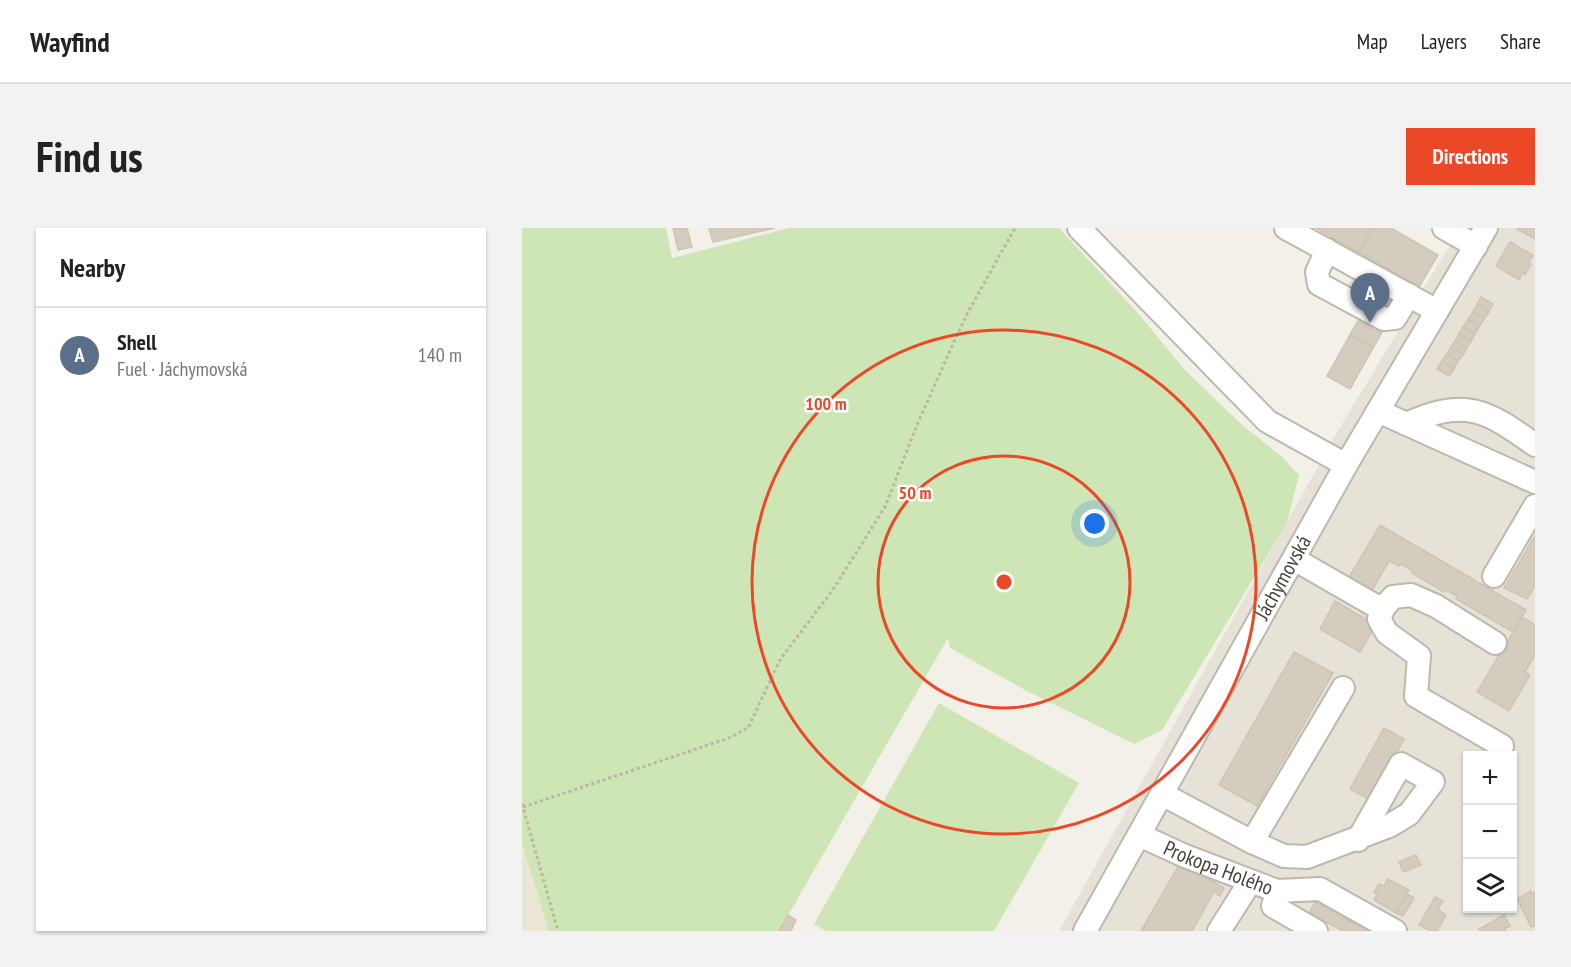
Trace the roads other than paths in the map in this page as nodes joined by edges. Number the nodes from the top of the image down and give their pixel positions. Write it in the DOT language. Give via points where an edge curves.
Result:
graph roads {
  1 [pos="1079,228"];
  2 [pos="1286,228"];
  3 [pos="1444,228"];
  4 [pos="1481,237"];
  5 [pos="1327,250"];
  6 [pos="1409,295"];
  7 [pos="1437,311"];
  8 [pos="1378,411"];
  9 [pos="1406,424"];
  10 [pos="1535,445"];
  11 [pos="1346,465"];
  12 [pos="1535,483"];
  13 [pos="1535,506"];
  14 [pos="1294,559"];
  15 [pos="1494,576"];
  16 [pos="1384,607"];
  17 [pos="1495,643"];
  18 [pos="1343,688"];
  19 [pos="1502,746"];
  20 [pos="1162,794"];
  21 [pos="1139,835"];
  22 [pos="1358,840"];
  23 [pos="1252,842"];
  24 [pos="1250,882"];
  25 [pos="1277,891"];
  26 [pos="1085,931"];
  27 [pos="1219,931"];
  28 [pos="1316,931"];
  29 [pos="1395,931"];
  1 -- 11 [label="street" via="1267,421"];
  2 -- 5 [label="street"];
  3 -- 4 [label="street"];
  4 -- 7 [label="street, Jáchymovská"];
  5 -- 6 [label="street"];
  5 -- 6 [label="street" via="1317,272 1319,284 1384,319 1395,318"];
  6 -- 7 [label="street"];
  7 -- 8 [label="street, Jáchymovská"];
  8 -- 9 [label="street"];
  8 -- 11 [label="street, Jáchymovská"];
  9 -- 10 [label="street" via="1453,408 1503,422"];
  9 -- 12 [label="street"];
  11 -- 14 [label="street, Jáchymovská"];
  13 -- 15 [label="street"];
  14 -- 16 [label="street"];
  14 -- 20 [label="street, Jáchymovská"];
  16 -- 17 [label="street" via="1393,597 1411,595"];
  16 -- 19 [label="street" via="1379,619 1387,633 1419,656 1416,696"];
  18 -- 23 [label="street"];
  20 -- 21 [label="street, Jáchymovská"];
  20 -- 23 [label="street"];
  21 -- 24 [label="street, Prokopa Holého"];
  21 -- 26 [label="street, Jáchymovská"];
  22 -- 23 [label="street" via="1307,857 1284,856"];
  24 -- 25 [label="street, Prokopa Holého"];
  24 -- 27 [label="street"];
  25 -- 28 [label="street" via="1273,906"];
  25 -- 29 [label="street, Prokopa Holého" via="1320,889"];
}
